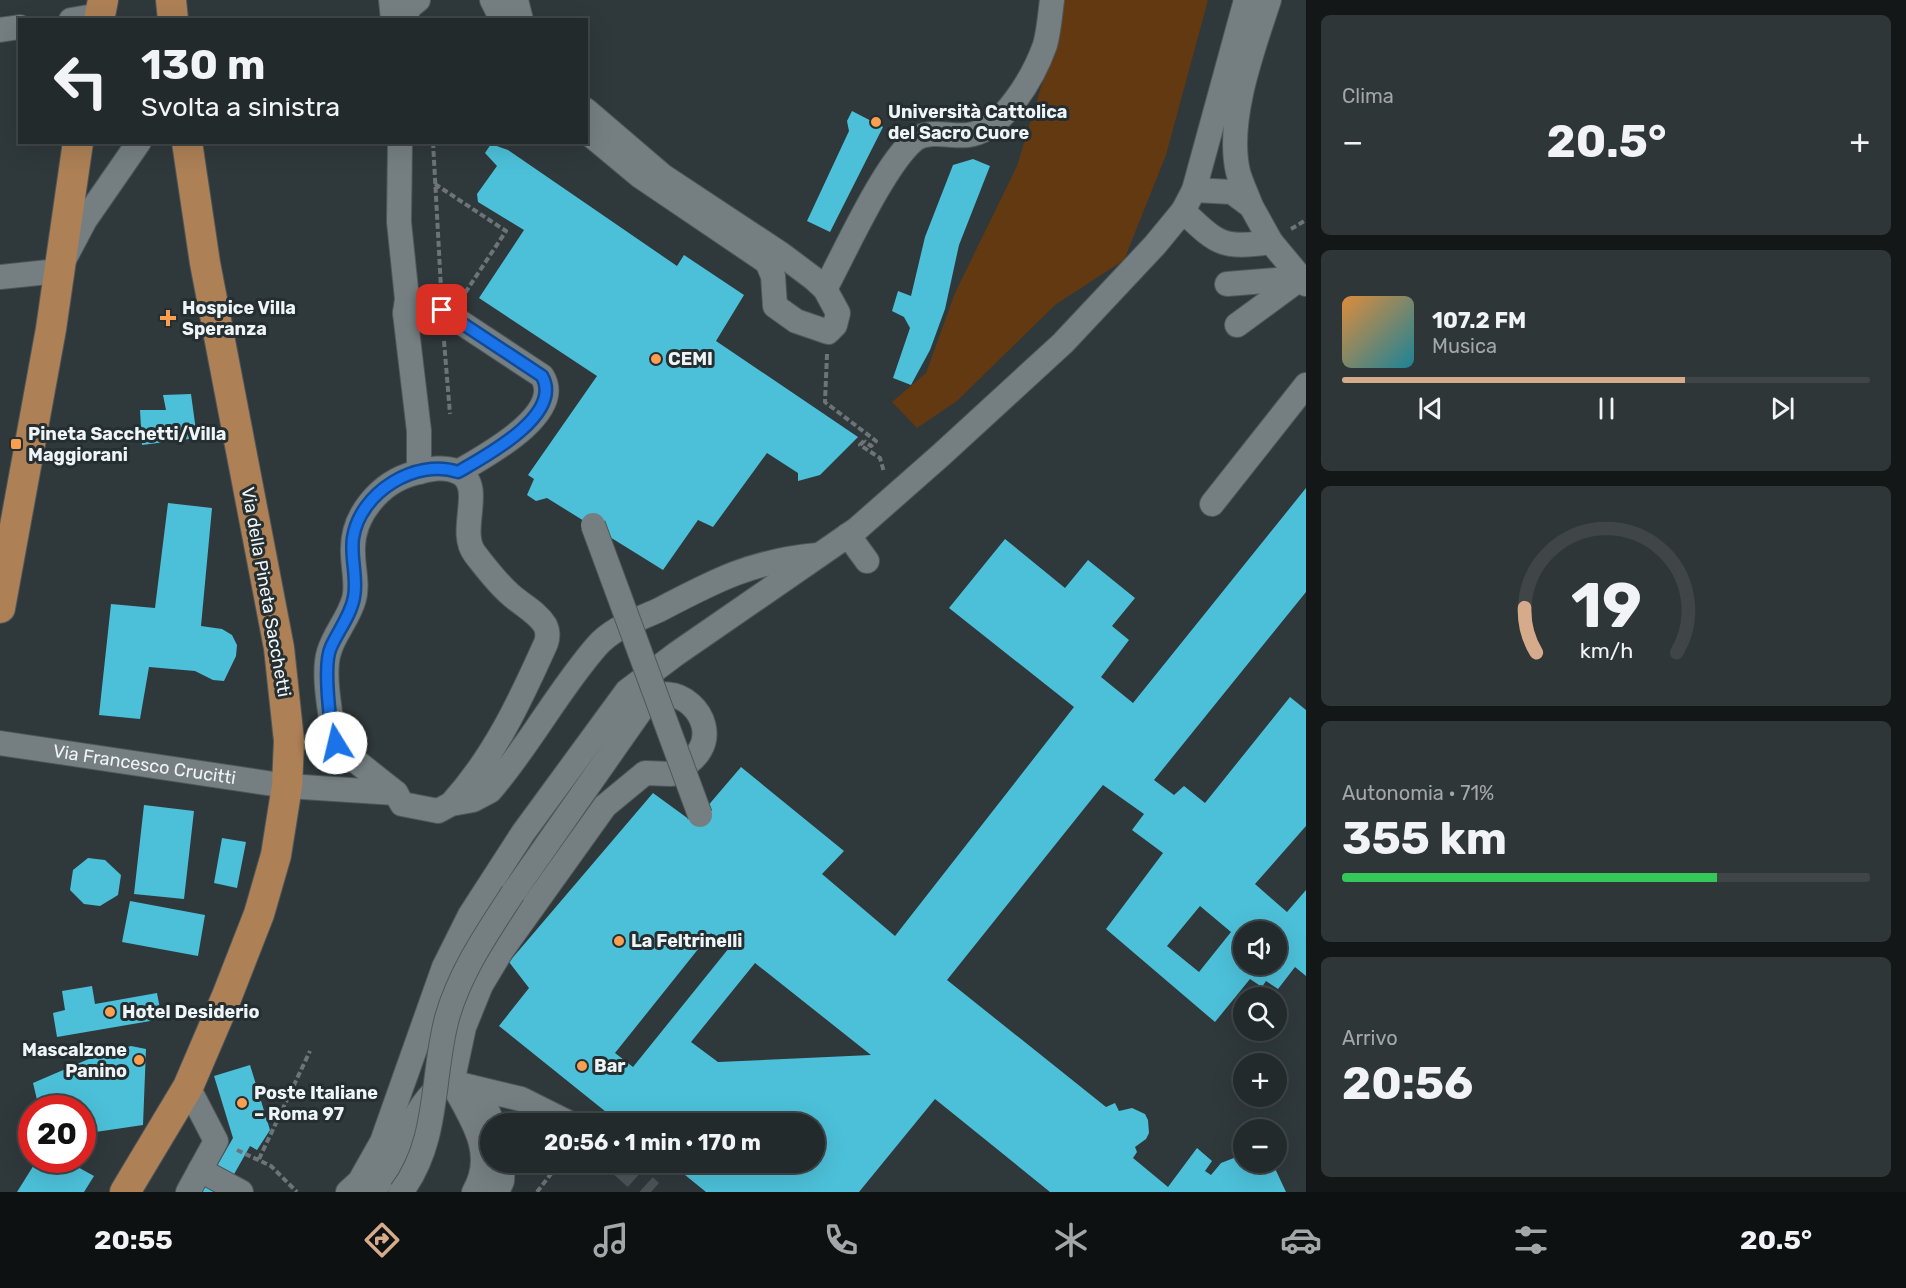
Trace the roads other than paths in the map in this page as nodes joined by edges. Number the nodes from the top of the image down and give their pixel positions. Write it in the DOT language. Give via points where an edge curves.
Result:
graph roads {
  1 [pos="171,0"];
  2 [pos="391,0"];
  3 [pos="418,0"];
  4 [pos="492,0"];
  5 [pos="516,0"];
  6 [pos="1052,0"];
  7 [pos="1246,0"];
  8 [pos="1269,0"];
  9 [pos="101,12"];
  10 [pos="78,18"];
  11 [pos="173,18"];
  12 [pos="393,18"];
  13 [pos="406,18"];
  14 [pos="501,18"];
  15 [pos="520,18"];
  16 [pos="18,27"];
  17 [pos="0,30"];
  18 [pos="588,112"];
  19 [pos="588,133"];
  20 [pos="78,144"];
  21 [pos="138,144"];
  22 [pos="187,144"];
  23 [pos="387,144"];
  24 [pos="400,144"];
  25 [pos="1194,190"];
  26 [pos="1251,206"];
  27 [pos="1183,211"];
  28 [pos="1270,242"];
  29 [pos="58,271"];
  30 [pos="0,277"];
  31 [pos="1304,281"];
  32 [pos="1227,284"];
  33 [pos="825,289"];
  34 [pos="405,313"];
  35 [pos="1237,325"];
  36 [pos="1306,385"];
  37 [pos="419,472"];
  38 [pos="458,472"];
  39 [pos="1212,504"];
  40 [pos="592,525"];
  41 [pos="848,535"];
  42 [pos="820,555"];
  43 [pos="867,561"];
  44 [pos="0,608"];
  45 [pos="0,743"];
  46 [pos="287,786"];
  47 [pos="396,793"];
  48 [pos="451,804"];
  49 [pos="700,815"];
  50 [pos="462,1085"];
  51 [pos="188,1087"];
  52 [pos="489,1113"];
  53 [pos="550,1113"];
  54 [pos="502,1173"];
  55 [pos="194,1185"];
  56 [pos="125,1192"];
  57 [pos="241,1192"];
  58 [pos="348,1192"];
  59 [pos="372,1192"];
  60 [pos="401,1192"];
  61 [pos="474,1192"];
  62 [pos="497,1192"];
  1 -- 11 [label="main road"];
  2 -- 12 [label="street"];
  3 -- 13 [label="street" via="408,8"];
  4 -- 14 [label="street"];
  5 -- 15 [label="street"];
  6 -- 33 [label="street" via="1042,52 1011,105 984,131 924,135 909,146 890,171"];
  7 -- 25 [label="street"];
  8 -- 26 [label="street" via="1236,128 1238,171"];
  9 -- 10 [label="street"];
  16 -- 17 [label="street"];
  18 -- 33 [label="street" via="663,176 781,254"];
  19 -- 33 [label="street" via="640,176 767,262 773,276 775,306 796,321 828,332 835,326 838,313"];
  20 -- 29 [label="main road"];
  21 -- 29 [label="street" via="85,220"];
  22 -- 46 [label="main road, Via della Pineta Sacchetti" via="205,263 279,648 289,741"];
  23 -- 34 [label="street" via="387,214 396,298"];
  24 -- 34 [label="street" via="399,222"];
  25 -- 26 [label="street" via="1232,192"];
  25 -- 27 [label="street"];
  26 -- 28 [label="street"];
  27 -- 28 [label="street" via="1213,238 1238,247"];
  27 -- 41 [label="street" via="1063,343"];
  28 -- 31 [label="street"];
  29 -- 30 [label="street"];
  29 -- 44 [label="main road"];
  31 -- 32 [label="street"];
  31 -- 35 [label="street"];
  34 -- 37 [label="street" via="419,431"];
  34 -- 38 [label="street" via="452,305 542,376 547,390 542,405 519,435"];
  36 -- 39 [label="street"];
  37 -- 38 [label="street" via="438,468"];
  37 -- 47 [label="street" via="399,479 379,493 358,522 353,544 354,599 327,660 336,743"];
  38 -- 48 [label="street" via="471,490 469,545 496,580 542,622 548,637 513,718 476,775"];
  40 -- 49 [label="street, bridge"];
  41 -- 42 [label="street"];
  41 -- 43 [label="street"];
  42 -- 48 [label="street" via="756,564 704,585 615,631 573,676 490,791 473,800"];
  42 -- 58 [label="street" via="627,691 523,833 470,915 444,967 382,1142 360,1181"];
  45 -- 46 [label="street, Via Francesco Crucitti"];
  46 -- 47 [label="street, Via Francesco Crucitti"];
  46 -- 51 [label="main road, Via della Pineta Sacchetti" via="276,855 259,914"];
  47 -- 48 [label="street" via="402,804 416,809 438,811"];
  50 -- 52 [label="street"];
  50 -- 53 [label="street" via="521,1099"];
  50 -- 59 [label="street" via="439,1088 422,1108 406,1131 395,1160"];
  50 -- 60 [label="street, bridge" via="464,1027 502,950 605,806 645,773 671,774 701,749 705,729 693,706 670,695 649,700 475,952 455,996 442,1042 429,1134 417,1167"];
  50 -- 61 [label="street" via="484,1149 482,1179"];
  51 -- 55 [label="street" via="216,1141"];
  51 -- 56 [label="main road, Via della Pineta Sacchetti"];
  54 -- 62 [label="street"];
  55 -- 57 [label="street"];
}
